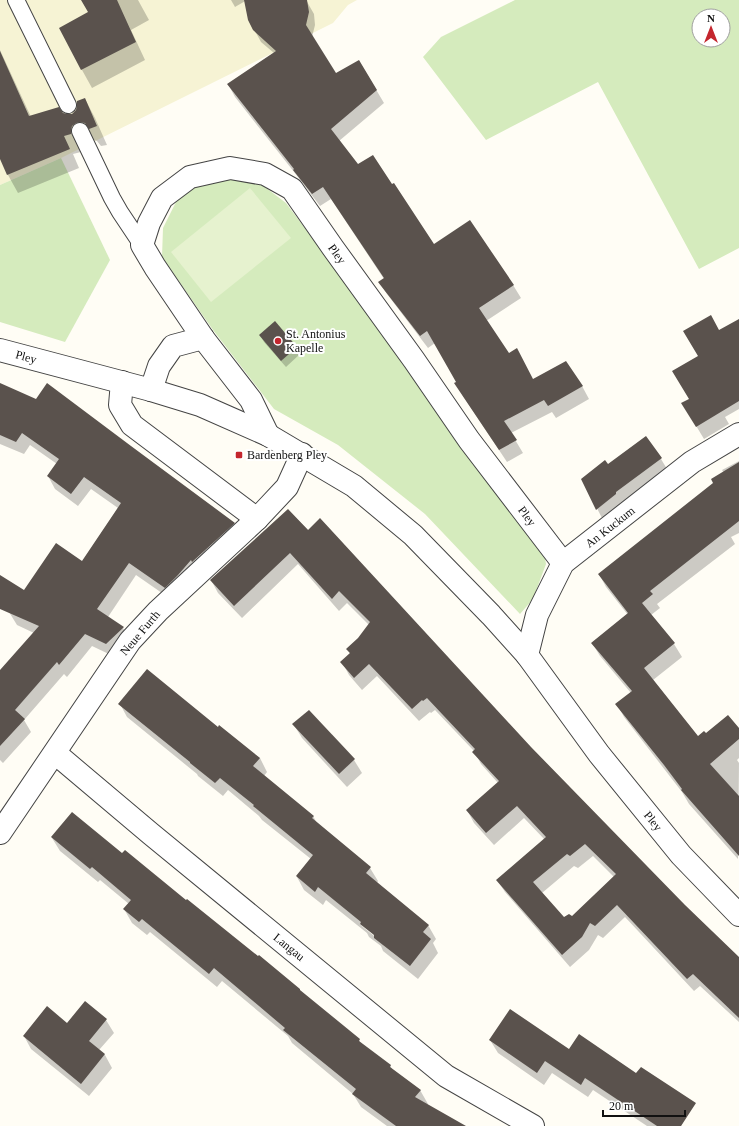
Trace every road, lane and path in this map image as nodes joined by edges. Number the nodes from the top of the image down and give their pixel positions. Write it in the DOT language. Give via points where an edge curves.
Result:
graph roads {
  1 [pos="16,0"];
  2 [pos="68,105"];
  3 [pos="80,131"];
  4 [pos="142,245"];
  5 [pos="202,338"];
  6 [pos="0,350"];
  7 [pos="122,382"];
  8 [pos="151,390"];
  9 [pos="268,434"];
  10 [pos="739,434"];
  11 [pos="302,454"];
  12 [pos="257,519"];
  13 [pos="563,563"];
  14 [pos="527,656"];
  15 [pos="55,753"];
  16 [pos="0,833"];
  17 [pos="736,912"];
  18 [pos="533,1126"];
  1 -- 2 [label="lane"];
  3 -- 4 [label="lane" via="114,202"];
  4 -- 5 [label="street"];
  4 -- 13 [label="street, Pley" via="149,223 162,198 190,177 230,168 265,174 292,189 469,440"];
  5 -- 8 [label="street" via="173,346 159,366"];
  5 -- 9 [label="street" via="251,400"];
  6 -- 7 [label="street, Pley"];
  7 -- 8 [label="street, Pley"];
  7 -- 12 [label="street" via="120,405 132,425"];
  8 -- 9 [label="street, Pley" via="200,406"];
  9 -- 11 [label="street, Pley"];
  10 -- 13 [label="street, An Kuckum" via="692,462"];
  11 -- 12 [label="street, Neue Furth" via="287,487"];
  11 -- 14 [label="street, Pley" via="354,486 412,535 491,615"];
  12 -- 15 [label="street, Neue Furth" via="158,611 130,641"];
  13 -- 14 [label="street, An Kuckum" via="538,615"];
  14 -- 17 [label="street, Pley" via="599,754 680,855"];
  15 -- 16 [label="street, Neue Furth"];
  15 -- 18 [label="street, Langau" via="446,1076"];
}
